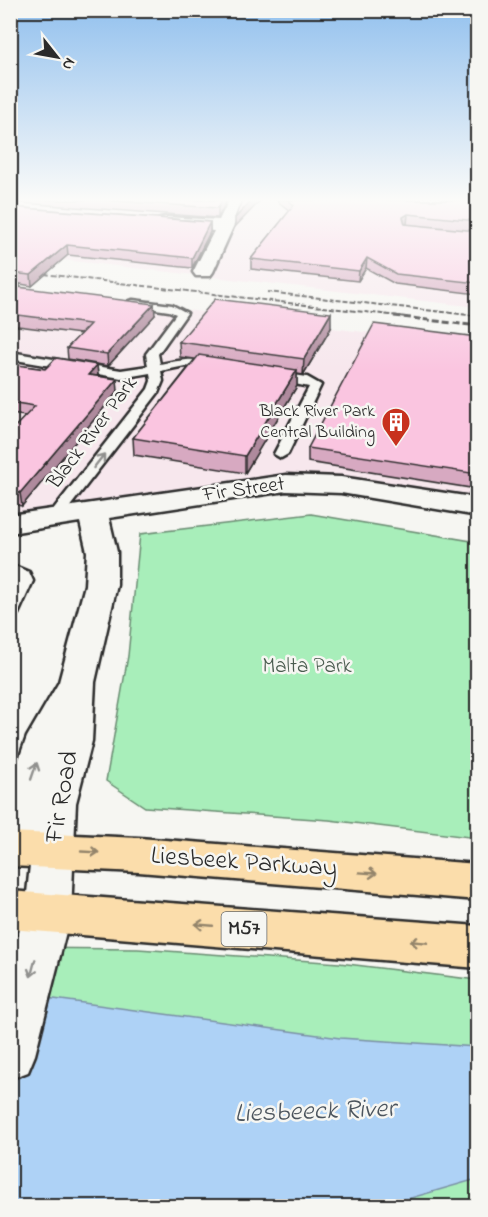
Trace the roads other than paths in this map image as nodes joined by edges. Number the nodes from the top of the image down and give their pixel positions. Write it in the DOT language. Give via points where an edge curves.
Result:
graph roads {
  1 [pos="210,257"];
  2 [pos="203,272"];
  3 [pos="126,303"];
  4 [pos="10,355"];
  5 [pos="221,368"];
  6 [pos="154,369"];
  7 [pos="268,375"];
  8 [pos="281,454"];
  9 [pos="477,507"];
  10 [pos="93,513"];
  11 [pos="53,519"];
  12 [pos="10,524"];
  13 [pos="10,569"];
  14 [pos="10,614"];
  15 [pos="77,682"];
  16 [pos="10,848"];
  17 [pos="52,850"];
  18 [pos="477,882"];
  19 [pos="29,911"];
  20 [pos="477,946"];
  21 [pos="10,1055"];
  1 -- 2 [label="street"];
  3 -- 6 [label="lane, Black River Park" via="172,308 182,313 152,354"];
  4 -- 6 [label="lane" via="121,374"];
  5 -- 6 [label="lane" via="185,363"];
  11 -- 6 [label="lane, Black River Park, one-way" via="154,390"];
  7 -- 8 [label="lane" via="315,385"];
  9 -- 10 [label="street, Fir Street" via="314,482 277,484"];
  10 -- 11 [label="street, Fir Street"];
  10 -- 15 [label="street, Fir Road" via="102,552 101,585"];
  11 -- 12 [label="street, Fir Street"];
  13 -- 14 [label="lane" via="23,575 25,581"];
  16 -- 15 [label="street, Fir Road, one-way" via="46,737"];
  15 -- 17 [label="street, Fir Road" via="73,741 56,803"];
  16 -- 17 [label="main road, Liesbeek Parkway"];
  17 -- 18 [label="main road, Liesbeek Parkway, one-way"];
  17 -- 19 [label="street, Fir Road"];
  20 -- 19 [label="main road, M57, one-way"];
  19 -- 21 [label="street, Fir Road, one-way"];
}
